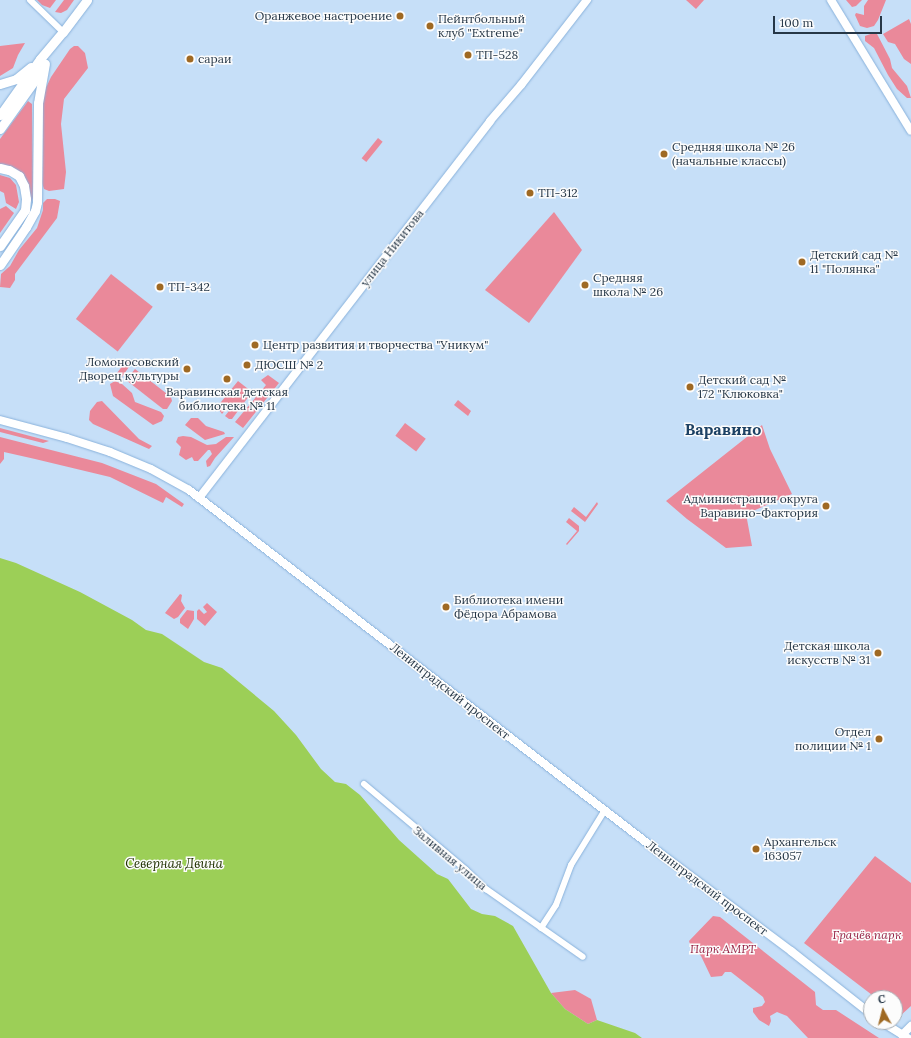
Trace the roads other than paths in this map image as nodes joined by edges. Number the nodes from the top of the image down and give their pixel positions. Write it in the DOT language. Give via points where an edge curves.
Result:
graph roads {
  1 [pos="30,0"];
  2 [pos="87,0"];
  3 [pos="587,0"];
  4 [pos="832,0"];
  5 [pos="63,32"];
  6 [pos="42,62"];
  7 [pos="0,84"];
  8 [pos="0,115"];
  9 [pos="0,129"];
  10 [pos="911,131"];
  11 [pos="0,168"];
  12 [pos="0,246"];
  13 [pos="0,265"];
  14 [pos="0,420"];
  15 [pos="199,498"];
  16 [pos="364,784"];
  17 [pos="605,810"];
  18 [pos="541,928"];
  19 [pos="583,957"];
  20 [pos="863,1008"];
  21 [pos="911,1026"];
  22 [pos="894,1030"];
  23 [pos="905,1037"];
  1 -- 5 [label="street"];
  2 -- 5 [label="main road"];
  3 -- 15 [label="main road, улица Никитова" via="490,121"];
  4 -- 10 [label="main road"];
  5 -- 6 [label="main road"];
  6 -- 7 [label="main road" via="16,79"];
  6 -- 8 [label="main road"];
  6 -- 9 [label="main road"];
  6 -- 13 [label="main road" via="38,102 37,202 26,228"];
  11 -- 12 [label="main road" via="18,176 24,186 26,199 25,210"];
  14 -- 15 [label="main road, Ленинградский проспект" via="110,452 169,478"];
  15 -- 17 [label="main road, Ленинградский проспект"];
  16 -- 18 [label="street, Заливная улица" via="486,889"];
  17 -- 18 [label="street" via="571,865 556,905"];
  17 -- 20 [label="main road, Ленинградский проспект"];
  18 -- 19 [label="street, Заливная улица"];
  21 -- 23 [label="main road"];
  22 -- 23 [label="main road"];
}
